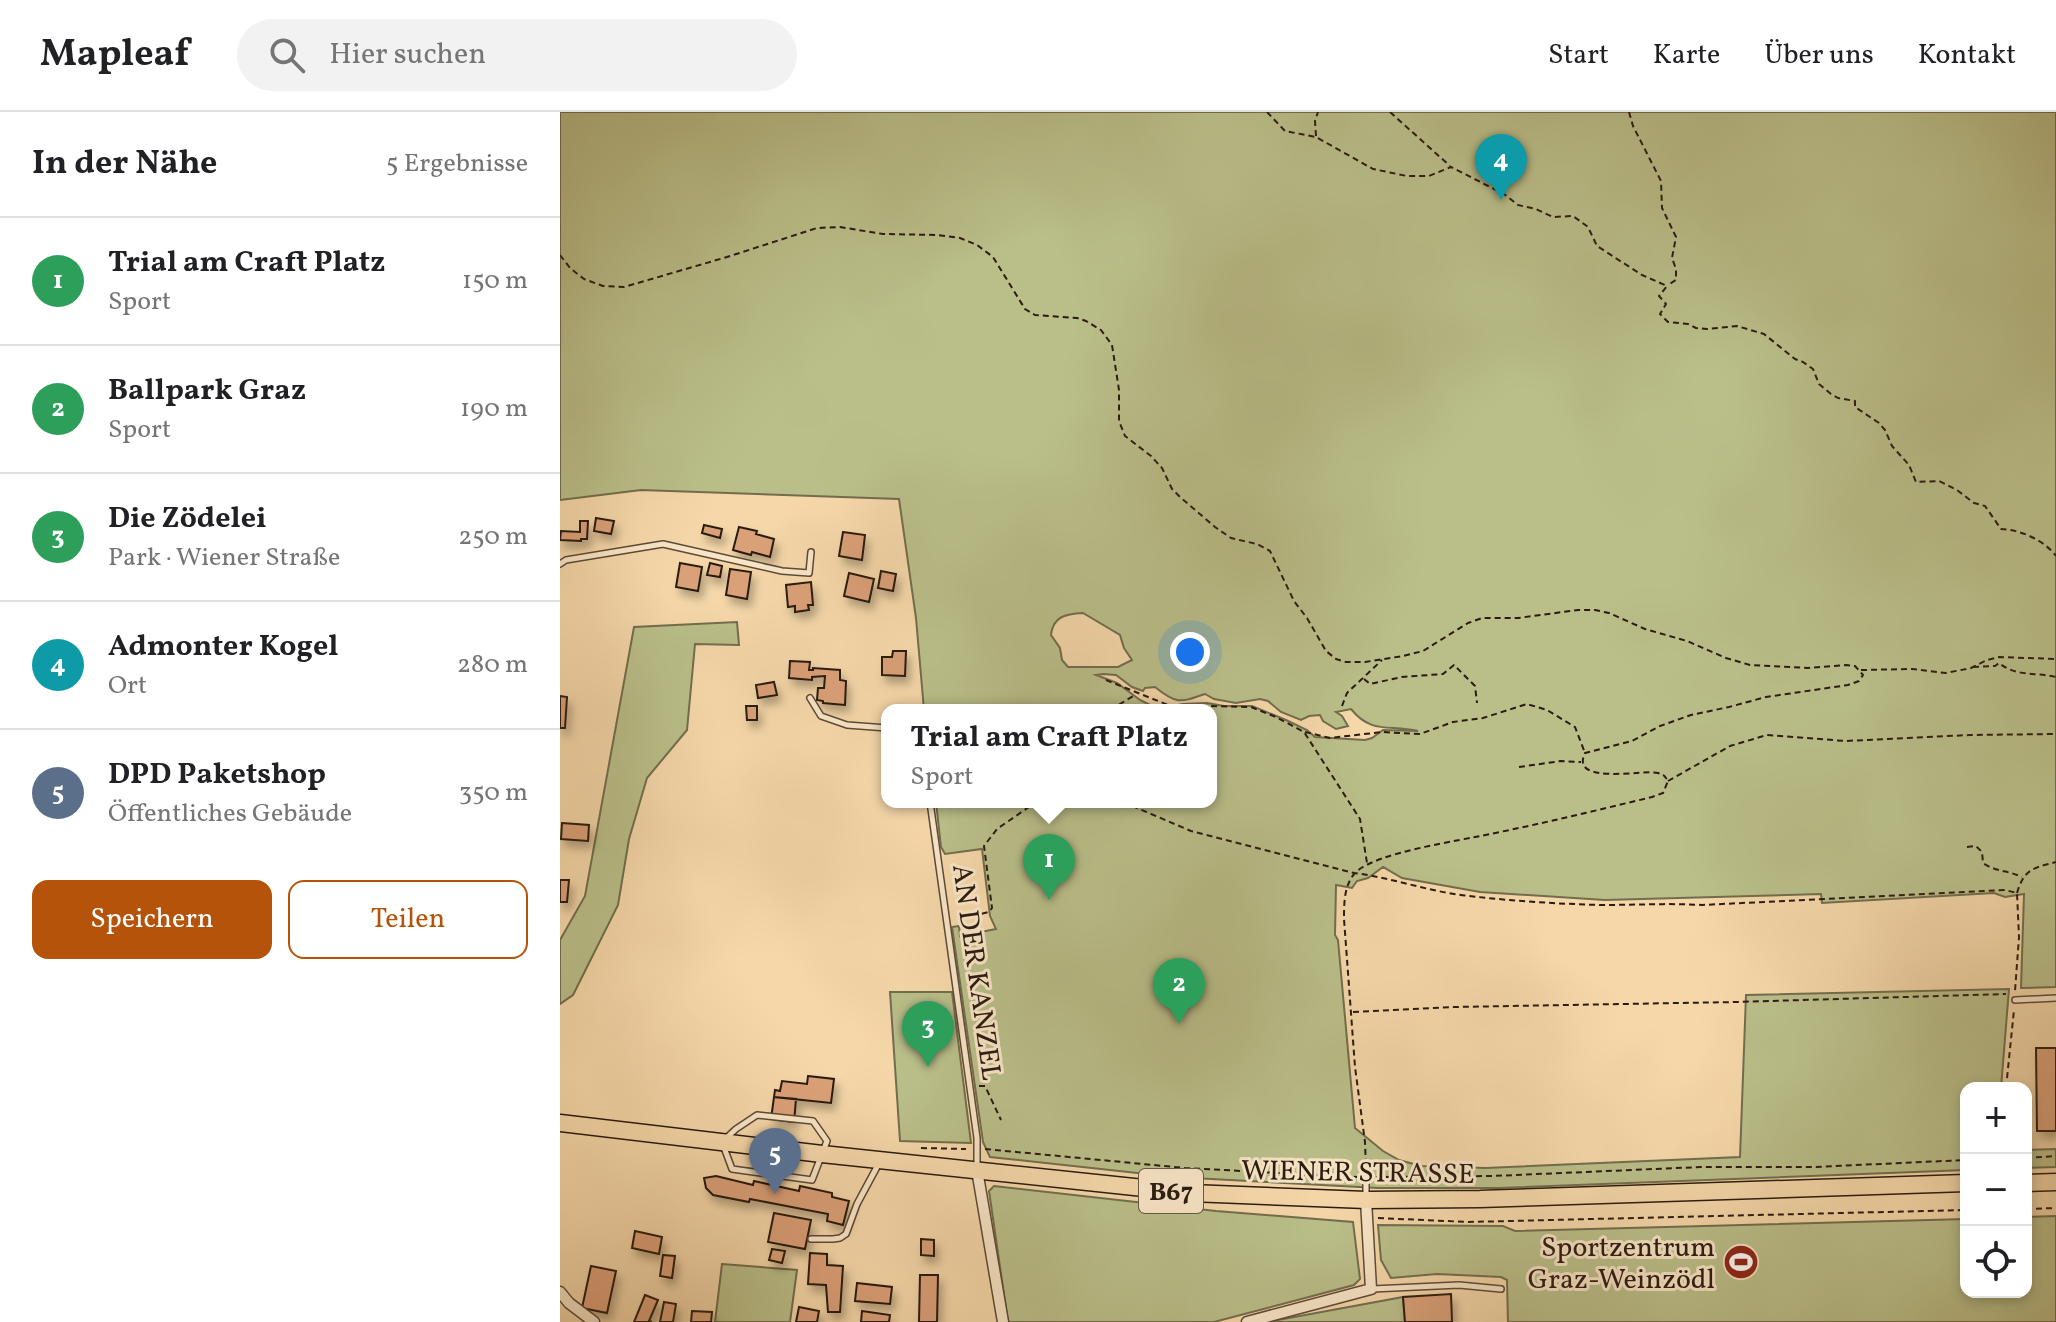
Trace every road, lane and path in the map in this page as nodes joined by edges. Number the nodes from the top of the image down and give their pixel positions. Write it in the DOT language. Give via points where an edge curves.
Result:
graph roads {
  1 [pos="1267,112"];
  2 [pos="1318,112"];
  3 [pos="1390,112"];
  4 [pos="1629,112"];
  5 [pos="1316,137"];
  6 [pos="1451,167"];
  7 [pos="560,255"];
  8 [pos="1667,286"];
  9 [pos="811,552"];
  10 [pos="2056,556"];
  11 [pos="560,564"];
  12 [pos="1383,659"];
  13 [pos="2056,659"];
  14 [pos="1971,668"];
  15 [pos="1860,670"];
  16 [pos="2056,677"];
  17 [pos="1364,679"];
  18 [pos="1106,680"];
  19 [pos="1137,694"];
  20 [pos="810,698"];
  21 [pos="1477,703"];
  22 [pos="1120,704"];
  23 [pos="1165,704"];
  24 [pos="1217,706"];
  25 [pos="1342,706"];
  26 [pos="881,728"];
  27 [pos="1304,732"];
  28 [pos="2056,734"];
  29 [pos="1585,753"];
  30 [pos="1582,762"];
  31 [pos="1519,767"];
  32 [pos="1668,781"];
  33 [pos="931,808"];
  34 [pos="1027,808"];
  35 [pos="1137,808"];
  36 [pos="1967,847"];
  37 [pos="2056,862"];
  38 [pos="1367,864"];
  39 [pos="1354,873"];
  40 [pos="2022,877"];
  41 [pos="2017,893"];
  42 [pos="972,916"];
  43 [pos="2056,998"];
  44 [pos="2015,1000"];
  45 [pos="1352,1012"];
  46 [pos="2007,1082"];
  47 [pos="985,1086"];
  48 [pos="1001,1120"];
  49 [pos="560,1123"];
  50 [pos="722,1142"];
  51 [pos="913,1148"];
  52 [pos="976,1148"];
  53 [pos="822,1154"];
  54 [pos="2056,1156"];
  55 [pos="2032,1158"];
  56 [pos="881,1160"];
  57 [pos="1960,1160"];
  58 [pos="977,1170"];
  59 [pos="1366,1177"];
  60 [pos="2056,1182"];
  61 [pos="1960,1183"];
  62 [pos="2032,1183"];
  63 [pos="1366,1200"];
  64 [pos="2056,1208"];
  65 [pos="2032,1209"];
  66 [pos="811,1239"];
  67 [pos="1371,1289"];
  68 [pos="1501,1289"];
  69 [pos="560,1292"];
  70 [pos="594,1322"];
  71 [pos="1003,1322"];
  72 [pos="1247,1322"];
  1 -- 5 [label="path" via="1285,131"];
  2 -- 5 [label="path"];
  3 -- 6 [label="path"];
  4 -- 8 [label="path" via="1661,181 1662,208 1676,237 1676,280"];
  5 -- 6 [label="path" via="1373,169 1429,176"];
  6 -- 8 [label="path" via="1518,205 1553,217 1573,216 1588,227 1597,246"];
  7 -- 12 [label="path" via="584,279 624,287 817,228 937,235 977,245 993,257 1025,309 1035,315 1077,318 1101,330 1112,345 1125,436 1151,456 1172,489 1215,527 1270,551 1326,651 1346,662"];
  8 -- 10 [label="path" via="1659,296 1666,304 1660,314 1668,322 1707,329 1737,326 1764,334 1813,369 1831,394 1855,401 1855,407 1879,423 1916,482 1939,481 1957,490 1985,506 2001,529 2041,542"];
  9 -- 11 [label="lane" via="809,573 663,544"];
  12 -- 15 [label="path" via="1423,651 1482,618 1595,610 1750,665 1846,665"];
  12 -- 17 [label="path"];
  13 -- 14 [label="path" via="1999,657"];
  14 -- 15 [label="path" via="1946,673"];
  14 -- 16 [label="path" via="1999,663 2024,674"];
  15 -- 29 [label="path" via="1859,681 1848,685 1691,715 1632,741"];
  17 -- 21 [label="path" via="1370,684 1443,674 1454,665 1475,686"];
  17 -- 25 [label="path" via="1347,693"];
  18 -- 19 [label="path"];
  19 -- 22 [label="path"];
  19 -- 23 [label="path"];
  20 -- 26 [label="lane" via="821,716"];
  24 -- 27 [label="path" via="1251,707"];
  27 -- 29 [label="path" via="1330,738 1420,734 1527,704 1575,727"];
  27 -- 38 [label="path" via="1360,819"];
  28 -- 32 [label="path" via="1845,741 1767,735 1730,746"];
  29 -- 30 [label="path"];
  30 -- 31 [label="path"];
  30 -- 32 [label="path" via="1604,775 1655,772"];
  32 -- 38 [label="path" via="1663,793 1652,797"];
  33 -- 52 [label="lane, AN DER KANZEL"];
  34 -- 42 [label="path" via="997,829 984,846 992,908"];
  35 -- 39 [label="path" via="1191,831"];
  36 -- 40 [label="path" via="1976,846 1983,863 1994,870"];
  37 -- 40 [label="path"];
  38 -- 39 [label="path"];
  39 -- 41 [label="path" via="1465,895 1605,905"];
  39 -- 45 [label="path" via="1344,899"];
  40 -- 41 [label="path"];
  41 -- 45 [label="path" via="2015,994"];
  43 -- 44 [label="lane"];
  44 -- 46 [label="path"];
  45 -- 59 [label="path"];
  47 -- 48 [label="path"];
  49 -- 50 [label="main road, WIENER STRASSE / B67"];
  50 -- 53 [label="main road, WIENER STRASSE / B67"];
  50 -- 53 [label="lane" via="732,1169 812,1180"];
  50 -- 53 [label="lane" via="757,1115 813,1121 827,1141"];
  51 -- 52 [label="path"];
  52 -- 58 [label="lane, AN DER KANZEL"];
  52 -- 59 [label="path" via="1185,1168"];
  53 -- 56 [label="main road, WIENER STRASSE / B67"];
  54 -- 55 [label="path"];
  56 -- 58 [label="main road, WIENER STRASSE / B67"];
  56 -- 66 [label="lane" via="846,1234"];
  57 -- 59 [label="path"];
  58 -- 63 [label="main road, WIENER STRASSE / B67" via="1191,1193"];
  58 -- 71 [label="street"];
  59 -- 63 [label="lane"];
  60 -- 62 [label="main road"];
  61 -- 63 [label="main road, WIENER STRASSE / B67"];
  63 -- 67 [label="street"];
  64 -- 65 [label="path"];
  67 -- 68 [label="lane"];
  67 -- 72 [label="street"];
  69 -- 70 [label="street"];
}
